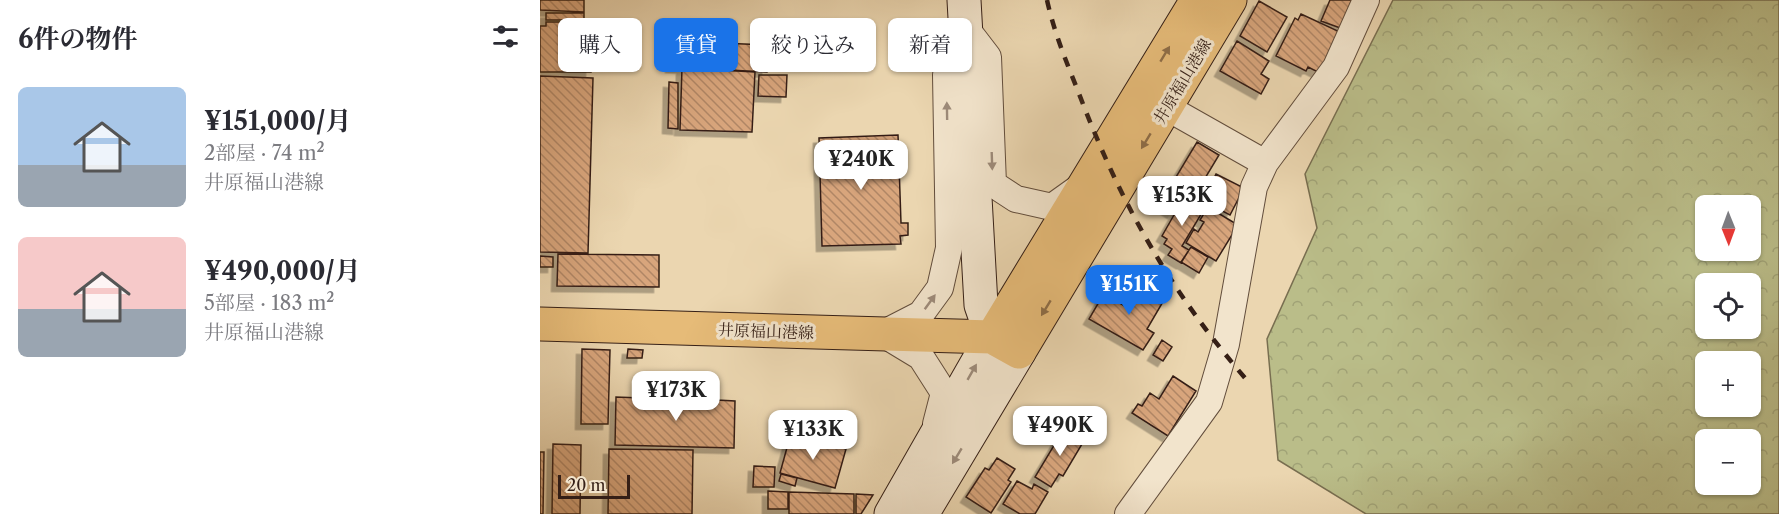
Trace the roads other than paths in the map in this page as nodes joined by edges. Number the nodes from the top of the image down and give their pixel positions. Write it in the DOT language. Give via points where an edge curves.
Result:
graph roads {
  1 [pos="1197,0"];
  2 [pos="1230,0"];
  3 [pos="1366,0"];
  4 [pos="964,14"];
  5 [pos="1154,101"];
  6 [pos="1264,164"];
  7 [pos="1087,183"];
  8 [pos="540,324"];
  9 [pos="882,334"];
  10 [pos="1006,345"];
  11 [pos="932,441"];
  12 [pos="891,514"];
  13 [pos="922,514"];
  14 [pos="1128,514"];
  5 -- 1 [label="main road, 井原福山港線, one-way"];
  2 -- 5 [label="main road, 井原福山港線"];
  3 -- 6 [label="street" via="1336,68"];
  4 -- 7 [label="street, one-way" via="988,57 993,184 1016,199 1052,207"];
  9 -- 4 [label="street, one-way" via="921,314 940,288 949,248 946,75"];
  4 -- 10 [label="street" via="981,305"];
  5 -- 6 [label="street"];
  5 -- 7 [label="main road, 井原福山港線"];
  5 -- 10 [label="main road, 井原福山港線, one-way"];
  6 -- 14 [label="street" via="1254,187 1226,344 1209,402"];
  7 -- 10 [label="main road, 井原福山港線"];
  8 -- 9 [label="main road, 井原福山港線"];
  9 -- 10 [label="main road, 井原福山港線"];
  9 -- 11 [label="street" via="921,357 944,393"];
  11 -- 10 [label="street, one-way"];
  10 -- 13 [label="street, one-way"];
  11 -- 12 [label="street"];
}
